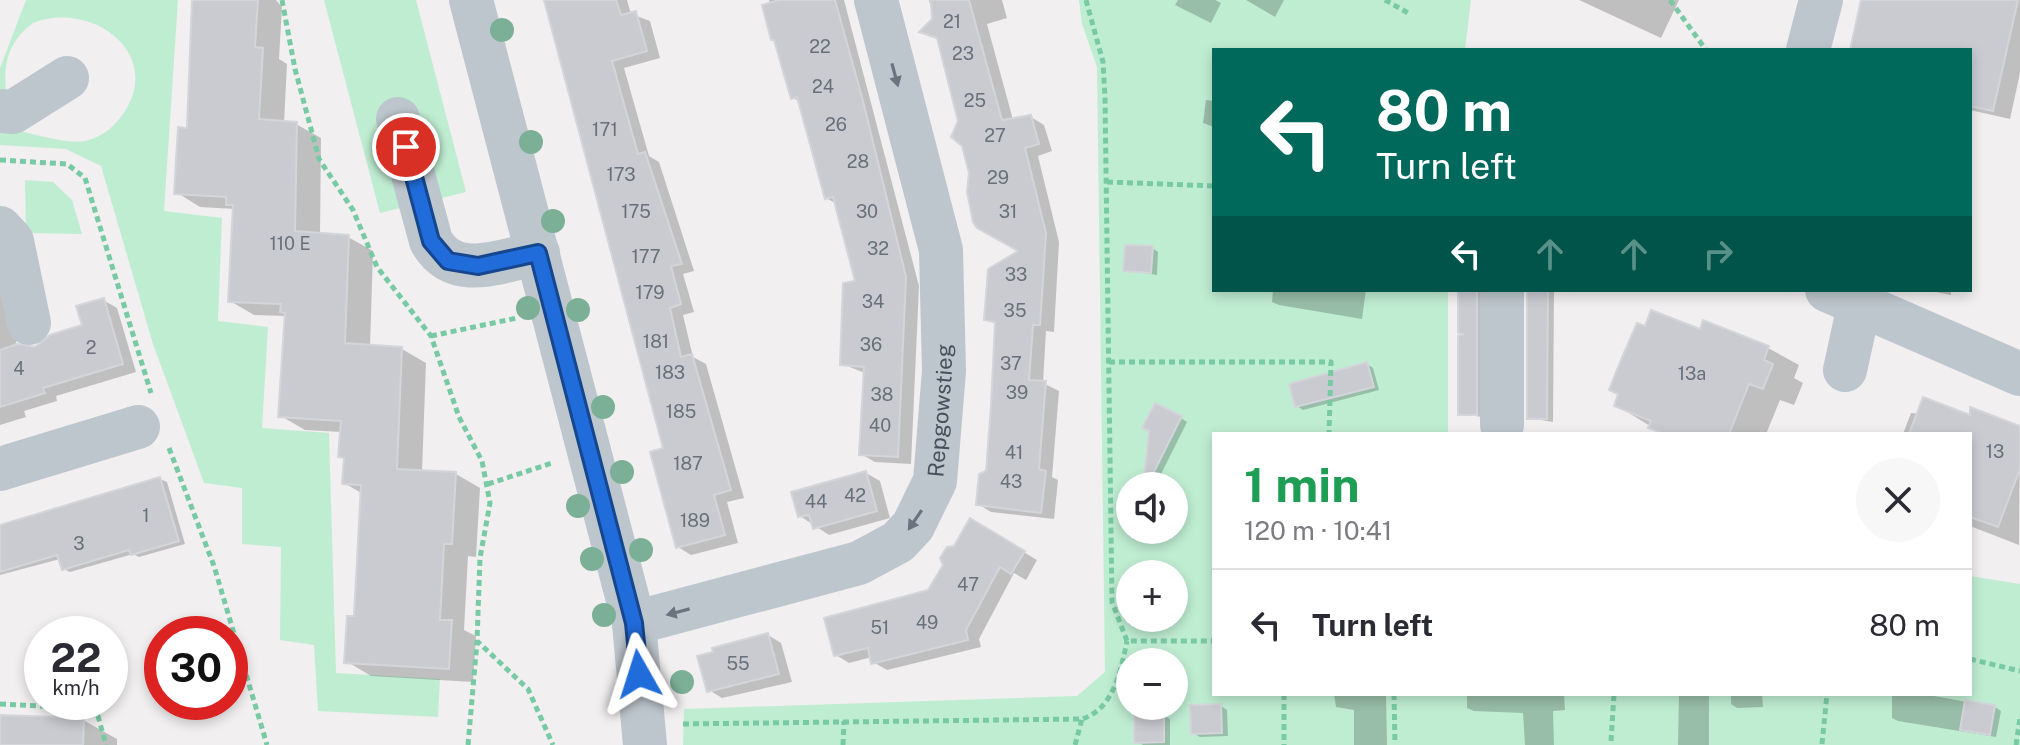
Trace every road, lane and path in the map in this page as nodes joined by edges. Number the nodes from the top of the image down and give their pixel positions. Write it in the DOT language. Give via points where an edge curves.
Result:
graph roads {
  1 [pos="282,0"];
  2 [pos="471,0"];
  3 [pos="876,0"];
  4 [pos="1086,0"];
  5 [pos="1385,0"];
  6 [pos="1670,0"];
  7 [pos="1821,0"];
  8 [pos="1410,14"];
  9 [pos="1705,48"];
  10 [pos="1809,48"];
  11 [pos="67,78"];
  12 [pos="0,111"];
  13 [pos="398,119"];
  14 [pos="1107,182"];
  15 [pos="1212,186"];
  16 [pos="0,228"];
  17 [pos="538,253"];
  18 [pos="1502,292"];
  19 [pos="1843,298"];
  20 [pos="502,321"];
  21 [pos="29,323"];
  22 [pos="431,336"];
  23 [pos="1109,362"];
  24 [pos="1845,370"];
  25 [pos="2020,374"];
  26 [pos="1502,425"];
  27 [pos="138,427"];
  28 [pos="1329,432"];
  29 [pos="591,450"];
  30 [pos="0,469"];
  31 [pos="488,484"];
  32 [pos="634,623"];
  33 [pos="477,641"];
  34 [pos="1127,641"];
  35 [pos="1212,641"];
  36 [pos="1972,659"];
  37 [pos="2020,671"];
  38 [pos="1284,696"];
  39 [pos="1394,696"];
  40 [pos="1614,696"];
  41 [pos="1827,696"];
  42 [pos="0,704"];
  43 [pos="2020,718"];
  44 [pos="1082,719"];
  45 [pos="844,721"];
  46 [pos="644,736"];
  47 [pos="1611,741"];
  48 [pos="1395,744"];
  49 [pos="1822,744"];
  50 [pos="106,745"];
  51 [pos="468,745"];
  52 [pos="553,745"];
  53 [pos="843,745"];
  54 [pos="1075,745"];
  55 [pos="1284,745"];
  56 [pos="2016,745"];
  1 -- 22 [label="path" via="319,159 353,210 377,267"];
  2 -- 17 [label="street"];
  3 -- 32 [label="street, Repgowstieg, one-way" via="941,250 944,371 935,481 913,526 898,542 859,563"];
  4 -- 14 [label="path" via="1103,62"];
  5 -- 8 [label="path"];
  6 -- 9 [label="path"];
  7 -- 10 [label="street"];
  11 -- 12 [label="street" via="13,112"];
  13 -- 17 [label="street" via="438,253 463,266"];
  14 -- 15 [label="path"];
  14 -- 23 [label="path"];
  16 -- 21 [label="street" via="12,241"];
  17 -- 29 [label="street"];
  18 -- 26 [label="street"];
  19 -- 24 [label="street"];
  19 -- 25 [label="street"];
  20 -- 22 [label="path"];
  22 -- 31 [label="path"];
  23 -- 28 [label="path" via="1331,362"];
  23 -- 34 [label="path" via="1112,602"];
  27 -- 30 [label="street"];
  29 -- 31 [label="path"];
  29 -- 32 [label="street"];
  31 -- 33 [label="path"];
  32 -- 46 [label="street"];
  33 -- 51 [label="path"];
  33 -- 52 [label="path" via="528,689"];
  34 -- 35 [label="path"];
  34 -- 44 [label="path" via="1117,684 1094,715"];
  36 -- 37 [label="path"];
  38 -- 55 [label="path"];
  39 -- 48 [label="path"];
  40 -- 47 [label="path"];
  41 -- 49 [label="path"];
  42 -- 50 [label="path" via="85,708 98,716"];
  43 -- 56 [label="path"];
  44 -- 45 [label="path"];
  44 -- 54 [label="path"];
  45 -- 46 [label="path"];
  45 -- 53 [label="path"];
}
